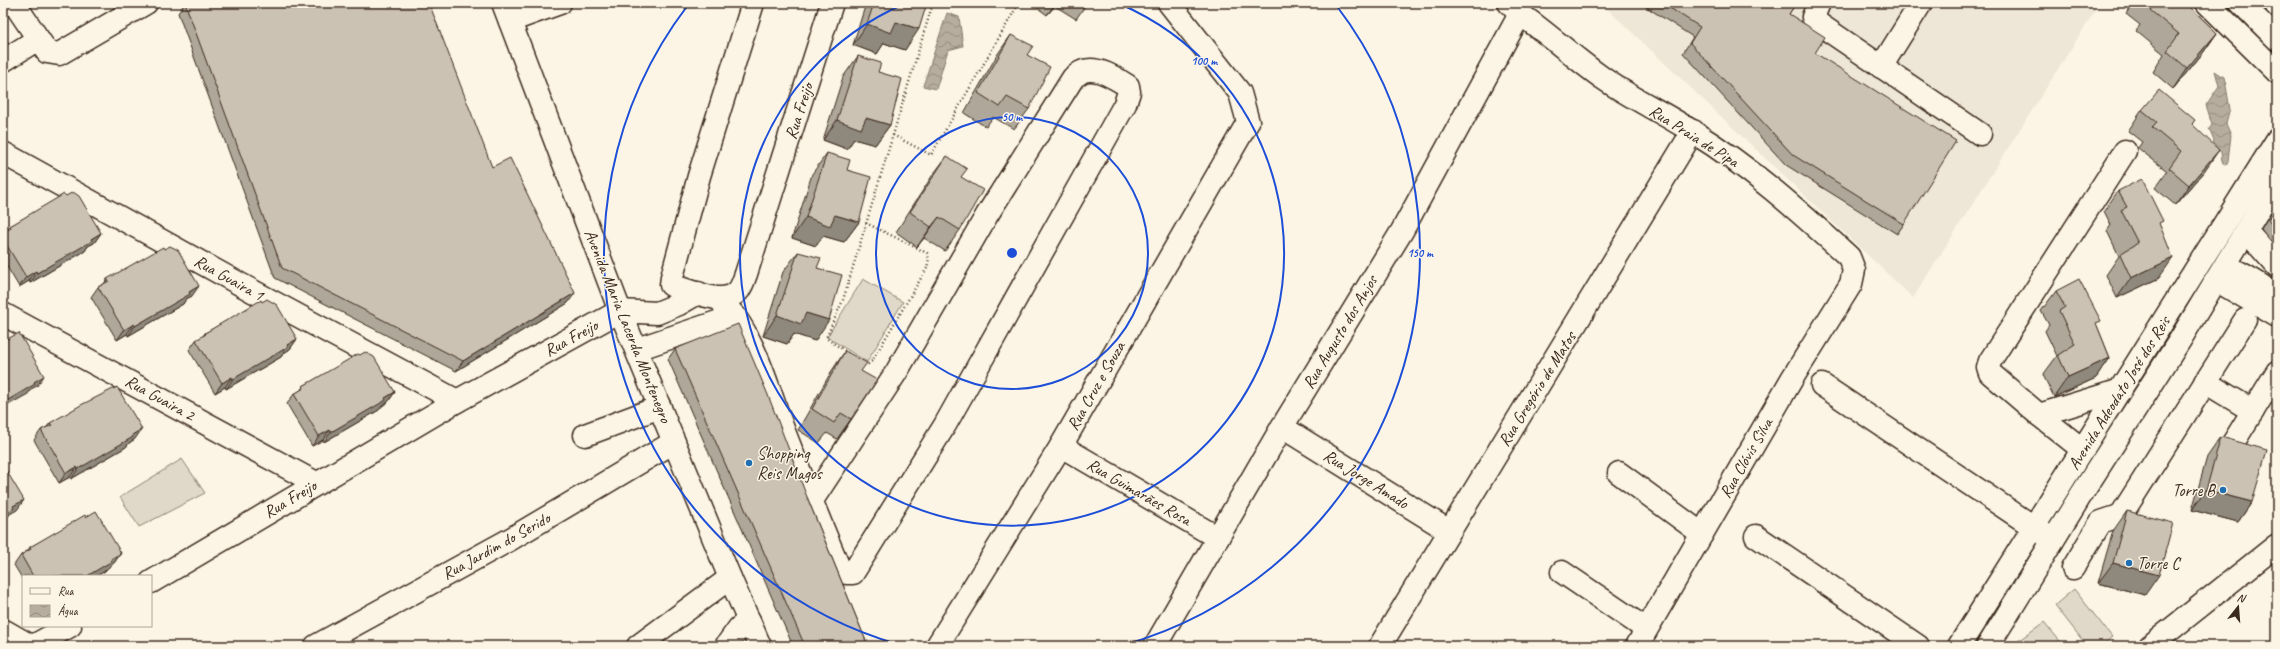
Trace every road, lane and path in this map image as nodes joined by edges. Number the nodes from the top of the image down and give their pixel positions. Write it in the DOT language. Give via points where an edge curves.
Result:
graph roads {
  1 [pos="14,3"];
  2 [pos="146,3"];
  3 [pos="560,3"];
  4 [pos="753,3"];
  5 [pos="832,3"];
  6 [pos="933,3"];
  7 [pos="1019,3"];
  8 [pos="1169,3"];
  9 [pos="1819,3"];
  10 [pos="1921,3"];
  11 [pos="2208,3"];
  12 [pos="2241,3"];
  13 [pos="1515,9"];
  14 [pos="507,12"];
  15 [pos="2277,39"];
  16 [pos="38,40"];
  17 [pos="3,62"];
  18 [pos="1881,67"];
  19 [pos="2277,72"];
  20 [pos="1693,131"];
  21 [pos="1980,134"];
  22 [pos="893,135"];
  23 [pos="2277,140"];
  24 [pos="2125,151"];
  25 [pos="3,153"];
  26 [pos="2277,179"];
  27 [pos="866,223"];
  28 [pos="2246,231"];
  29 [pos="2277,266"];
  30 [pos="1854,270"];
  31 [pos="2221,272"];
  32 [pos="698,293"];
  33 [pos="719,299"];
  34 [pos="2277,302"];
  35 [pos="620,311"];
  36 [pos="3,314"];
  37 [pos="735,316"];
  38 [pos="2277,316"];
  39 [pos="2245,320"];
  40 [pos="637,349"];
  41 [pos="850,355"];
  42 [pos="2143,355"];
  43 [pos="862,362"];
  44 [pos="2162,368"];
  45 [pos="2277,372"];
  46 [pos="2206,382"];
  47 [pos="1822,385"];
  48 [pos="2121,390"];
  49 [pos="457,401"];
  50 [pos="660,407"];
  51 [pos="2252,411"];
  52 [pos="2039,415"];
  53 [pos="1282,427"];
  54 [pos="585,435"];
  55 [pos="674,442"];
  56 [pos="2233,443"];
  57 [pos="1061,446"];
  58 [pos="2083,450"];
  59 [pos="1619,473"];
  60 [pos="316,483"];
  61 [pos="811,502"];
  62 [pos="2035,526"];
  63 [pos="1449,530"];
  64 [pos="1702,534"];
  65 [pos="1756,536"];
  66 [pos="1218,538"];
  67 [pos="2053,540"];
  68 [pos="2277,545"];
  69 [pos="2073,568"];
  70 [pos="1562,572"];
  71 [pos="730,578"];
  72 [pos="152,581"];
  73 [pos="749,620"];
  74 [pos="68,627"];
  75 [pos="3,630"];
  76 [pos="1642,637"];
  77 [pos="32,646"];
  78 [pos="316,646"];
  79 [pos="638,646"];
  80 [pos="726,646"];
  81 [pos="760,646"];
  82 [pos="937,646"];
  83 [pos="1154,646"];
  84 [pos="1380,646"];
  85 [pos="1918,646"];
  86 [pos="1959,646"];
  87 [pos="1988,646"];
  88 [pos="2150,646"];
  1 -- 16 [label="street"];
  2 -- 16 [label="street" via="54,55 47,52"];
  3 -- 14 [label="street"];
  4 -- 32 [label="street" via="699,176 672,277 671,284 676,288"];
  5 -- 33 [label="street, Rua Freijo" via="746,274 738,291"];
  6 -- 22 [label="path"];
  7 -- 22 [label="path" via="931,155"];
  8 -- 57 [label="street, Rua Cruz e Souza" via="1240,92 1248,122"];
  9 -- 18 [label="street" via="1813,17 1819,24"];
  10 -- 18 [label="street"];
  11 -- 19 [label="street"];
  12 -- 15 [label="street"];
  13 -- 20 [label="street, Rua Praia de Pipa" via="1603,78 1636,100"];
  13 -- 53 [label="street, Rua Augusto dos Anjos" via="1402,231"];
  14 -- 35 [label="street, Avenida Maria Lacerda Montenegro"];
  16 -- 17 [label="street"];
  18 -- 21 [label="street"];
  20 -- 30 [label="street, Rua Praia de Pipa" via="1728,155 1810,221 1849,257"];
  20 -- 63 [label="street, Rua Gregório de Matos"];
  22 -- 27 [label="path"];
  23 -- 42 [label="street, Avenida Adeodato José dos Reis"];
  24 -- 52 [label="street" via="1988,367 1990,373"];
  25 -- 49 [label="street, Rua Guaira 1"];
  26 -- 28 [label="street, Avenida Adeodato José dos Reis"];
  27 -- 41 [label="path" via="843,300 826,338"];
  27 -- 43 [label="path" via="927,253 929,259 927,268 872,361 868,364"];
  28 -- 29 [label="street"];
  28 -- 31 [label="street, Avenida Adeodato José dos Reis"];
  30 -- 64 [label="street, Rua Clóvis Silva" via="1851,284 1793,377"];
  31 -- 34 [label="street" via="2266,290"];
  31 -- 38 [label="street"];
  31 -- 44 [label="street, Avenida Adeodato José dos Reis"];
  32 -- 33 [label="street"];
  32 -- 35 [label="street" via="657,313"];
  33 -- 37 [label="street"];
  35 -- 40 [label="street, Avenida Maria Lacerda Montenegro"];
  35 -- 49 [label="street, Rua Freijo"];
  36 -- 60 [label="street, Rua Guaira 2"];
  37 -- 40 [label="street"];
  37 -- 61 [label="street" via="748,338"];
  39 -- 46 [label="street"];
  40 -- 50 [label="street, Avenida Maria Lacerda Montenegro"];
  42 -- 44 [label="street"];
  42 -- 48 [label="street, Avenida Adeodato José dos Reis"];
  44 -- 67 [label="street, Avenida Adeodato José dos Reis"];
  45 -- 51 [label="street"];
  46 -- 51 [label="street"];
  46 -- 69 [label="street" via="2123,512 2101,522"];
  47 -- 62 [label="street"];
  48 -- 52 [label="street"];
  48 -- 58 [label="street, Avenida Adeodato José dos Reis"];
  49 -- 60 [label="street, Rua Freijo"];
  50 -- 54 [label="street"];
  50 -- 55 [label="street, Avenida Maria Lacerda Montenegro"];
  51 -- 56 [label="street"];
  52 -- 58 [label="street"];
  53 -- 63 [label="street, Rua Jorge Amado"];
  53 -- 66 [label="street, Rua Augusto dos Anjos"];
  55 -- 71 [label="street, Avenida Maria Lacerda Montenegro"];
  55 -- 78 [label="street, Rua Jardim do Serido" via="509,540"];
  57 -- 66 [label="street, Rua Guimarães Rosa"];
  57 -- 82 [label="street, Rua Cruz e Souza"];
  58 -- 62 [label="street, Avenida Adeodato José dos Reis"];
  59 -- 64 [label="street"];
  60 -- 72 [label="street, Rua Freijo"];
  61 -- 61 [label="street" via="840,570 853,573 945,425 1125,104 1128,86 1099,71 1084,71 1073,78 987,215 897,371"];
  62 -- 67 [label="street"];
  62 -- 86 [label="street, Avenida Adeodato José dos Reis"];
  63 -- 84 [label="street, Rua Gregório de Matos"];
  64 -- 76 [label="street, Rua Clóvis Silva"];
  65 -- 85 [label="street"];
  66 -- 83 [label="street, Rua Augusto dos Anjos"];
  67 -- 87 [label="street, Avenida Adeodato José dos Reis"];
  68 -- 88 [label="street"];
  70 -- 76 [label="street"];
  71 -- 73 [label="street, Avenida Maria Lacerda Montenegro"];
  71 -- 79 [label="street"];
  73 -- 80 [label="street" via="739,628"];
  73 -- 81 [label="street, Avenida Maria Lacerda Montenegro"];
  74 -- 77 [label="street"];
  75 -- 77 [label="street"];
}
